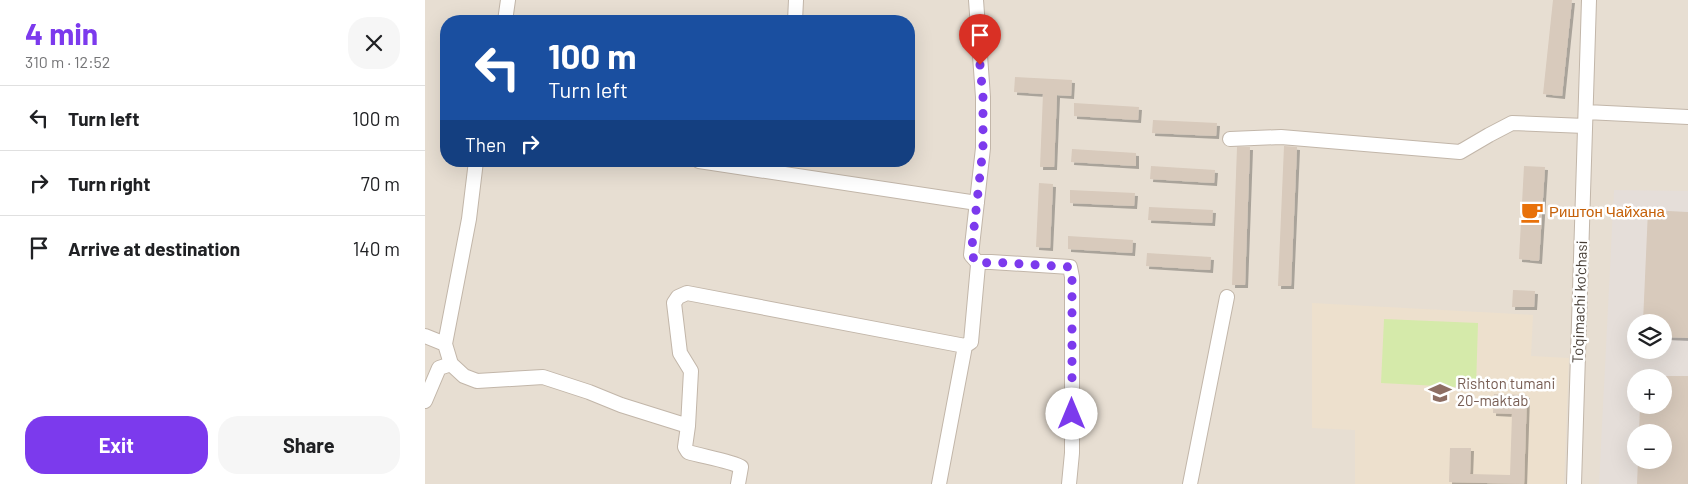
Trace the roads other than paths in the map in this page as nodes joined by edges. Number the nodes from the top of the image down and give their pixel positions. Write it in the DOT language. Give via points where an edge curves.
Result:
graph roads {
  1 [pos="507,0"];
  2 [pos="796,0"];
  3 [pos="976,0"];
  4 [pos="1589,0"];
  5 [pos="506,15"];
  6 [pos="795,15"];
  7 [pos="1586,112"];
  8 [pos="1688,117"];
  9 [pos="1585,126"];
  10 [pos="1230,139"];
  11 [pos="475,167"];
  12 [pos="739,167"];
  13 [pos="977,203"];
  14 [pos="979,264"];
  15 [pos="1227,297"];
  16 [pos="425,336"];
  17 [pos="445,344"];
  18 [pos="965,346"];
  19 [pos="451,364"];
  20 [pos="425,402"];
  21 [pos="688,426"];
  22 [pos="738,484"];
  23 [pos="939,484"];
  24 [pos="1069,484"];
  25 [pos="1190,484"];
  26 [pos="1574,484"];
  1 -- 5 [label="street"];
  2 -- 6 [label="street"];
  3 -- 13 [label="street" via="983,97 983,148"];
  4 -- 7 [label="street, To'qimachi ko'chasi"];
  7 -- 8 [label="street"];
  7 -- 9 [label="street, To'qimachi ko'chasi"];
  9 -- 10 [label="street" via="1513,123 1459,152 1281,137"];
  9 -- 26 [label="street, To'qimachi ko'chasi"];
  11 -- 17 [label="street" via="469,219"];
  12 -- 13 [label="street"];
  13 -- 14 [label="street" via="971,255"];
  14 -- 18 [label="street" via="971,342"];
  14 -- 24 [label="street" via="1070,267 1072,453"];
  15 -- 25 [label="street"];
  16 -- 17 [label="street"];
  17 -- 19 [label="street"];
  18 -- 21 [label="street" via="687,294 678,297 674,303 680,353 691,372"];
  18 -- 23 [label="street"];
  19 -- 20 [label="street" via="439,368"];
  19 -- 21 [label="street" via="464,376 477,381 543,377"];
  21 -- 22 [label="street" via="685,447 688,452 735,463 741,467"];
}
